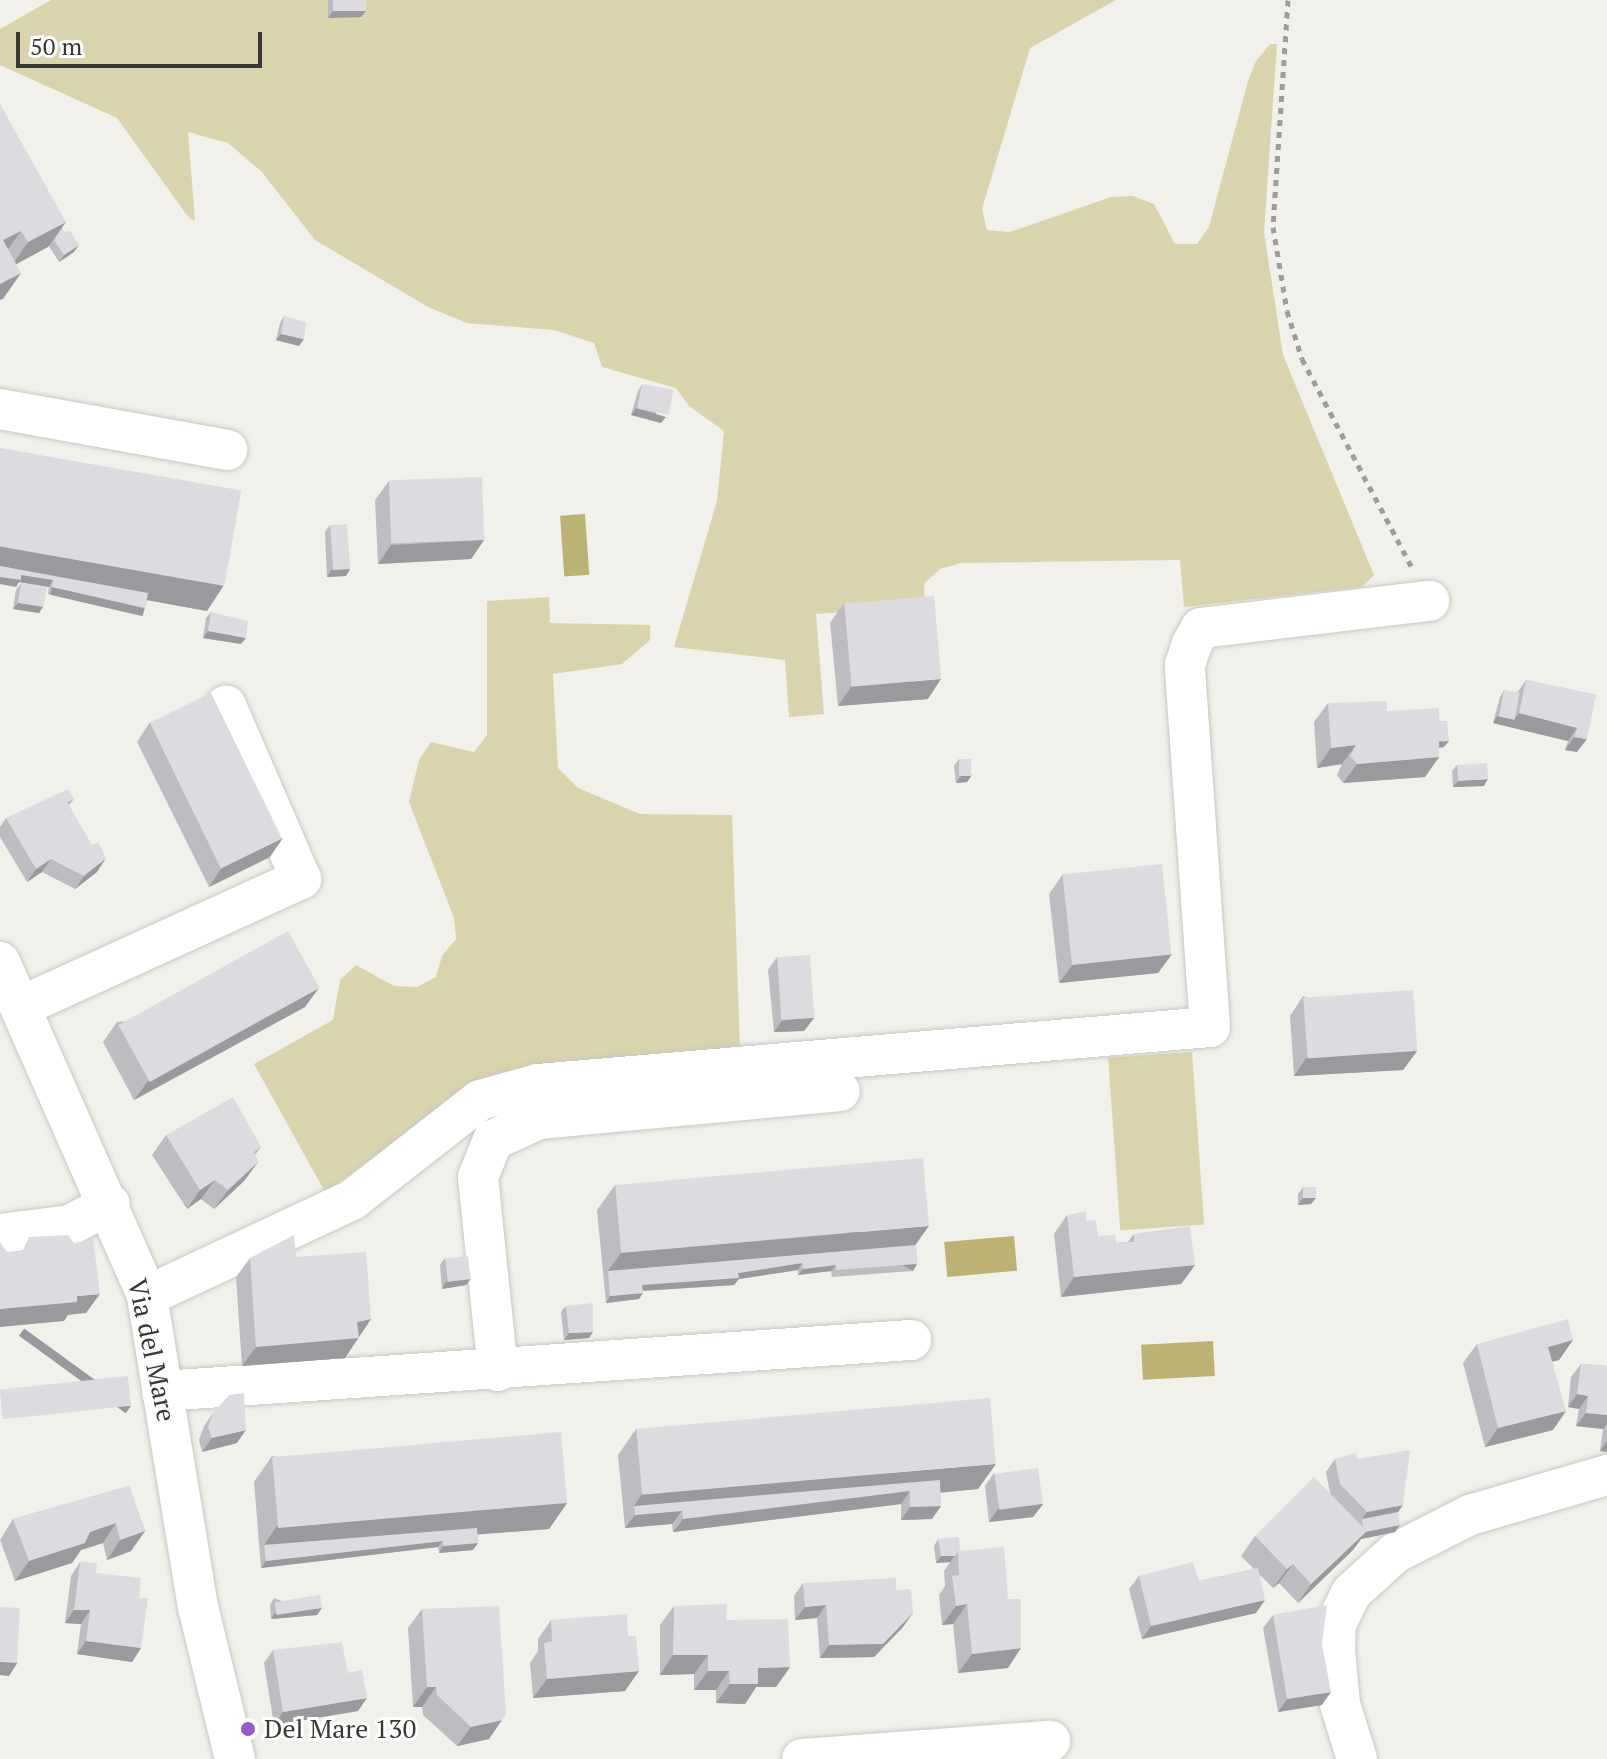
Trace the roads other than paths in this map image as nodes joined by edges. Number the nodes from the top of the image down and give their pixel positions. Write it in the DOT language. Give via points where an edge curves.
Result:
graph roads {
  1 [pos="0,409"];
  2 [pos="227,450"];
  3 [pos="1429,601"];
  4 [pos="226,706"];
  5 [pos="0,962"];
  6 [pos="20,1007"];
  7 [pos="840,1091"];
  8 [pos="110,1204"];
  9 [pos="0,1234"];
  10 [pos="147,1296"];
  11 [pos="911,1340"];
  12 [pos="498,1371"];
  13 [pos="162,1391"];
  14 [pos="1607,1475"];
  15 [pos="1050,1741"];
  16 [pos="235,1759"];
  17 [pos="802,1759"];
  18 [pos="1357,1759"];
  1 -- 2 [label="street"];
  3 -- 10 [label="street" via="1201,628 1192,644 1185,665 1210,1027 538,1084 480,1100 352,1200"];
  4 -- 6 [label="street" via="301,879"];
  5 -- 6 [label="street, Via del Mare"];
  6 -- 8 [label="street, Via del Mare"];
  7 -- 12 [label="street" via="539,1119 493,1140 478,1177"];
  8 -- 9 [label="street" via="70,1225"];
  8 -- 10 [label="street, Via del Mare"];
  10 -- 13 [label="street, Via del Mare"];
  11 -- 12 [label="street"];
  12 -- 13 [label="street"];
  13 -- 16 [label="street, Via del Mare" via="198,1607"];
  14 -- 18 [label="street" via="1470,1515 1395,1553 1351,1593 1336,1624 1335,1650 1340,1704"];
  15 -- 17 [label="street"];
}
